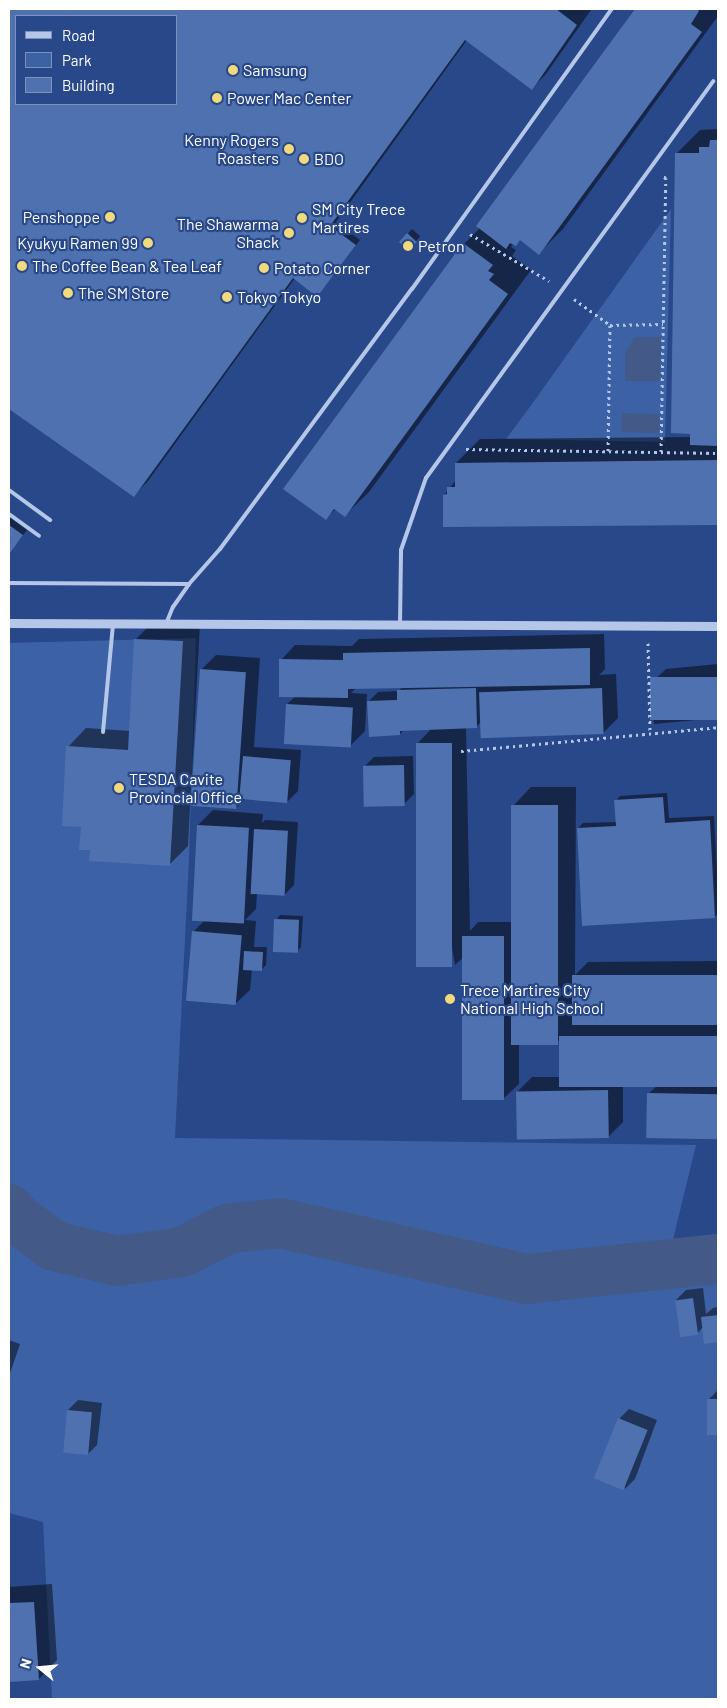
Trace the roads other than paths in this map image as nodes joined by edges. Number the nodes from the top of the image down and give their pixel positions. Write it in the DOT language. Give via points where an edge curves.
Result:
graph roads {
  1 [pos="612,9"];
  2 [pos="713,81"];
  3 [pos="9,490"];
  4 [pos="9,514"];
  5 [pos="50,520"];
  6 [pos="39,536"];
  7 [pos="9,583"];
  8 [pos="189,584"];
  9 [pos="9,623"];
  10 [pos="113,624"];
  11 [pos="166,625"];
  12 [pos="400,626"];
  13 [pos="718,626"];
  14 [pos="103,732"];
  1 -- 8 [label="lane" via="412,289 220,549"];
  2 -- 12 [label="lane" via="426,478 401,550"];
  3 -- 5 [label="lane"];
  4 -- 6 [label="lane"];
  7 -- 8 [label="lane"];
  8 -- 11 [label="lane" via="173,607"];
  9 -- 10 [label="street"];
  10 -- 11 [label="street"];
  10 -- 14 [label="lane"];
  11 -- 12 [label="street"];
  12 -- 13 [label="street"];
}
